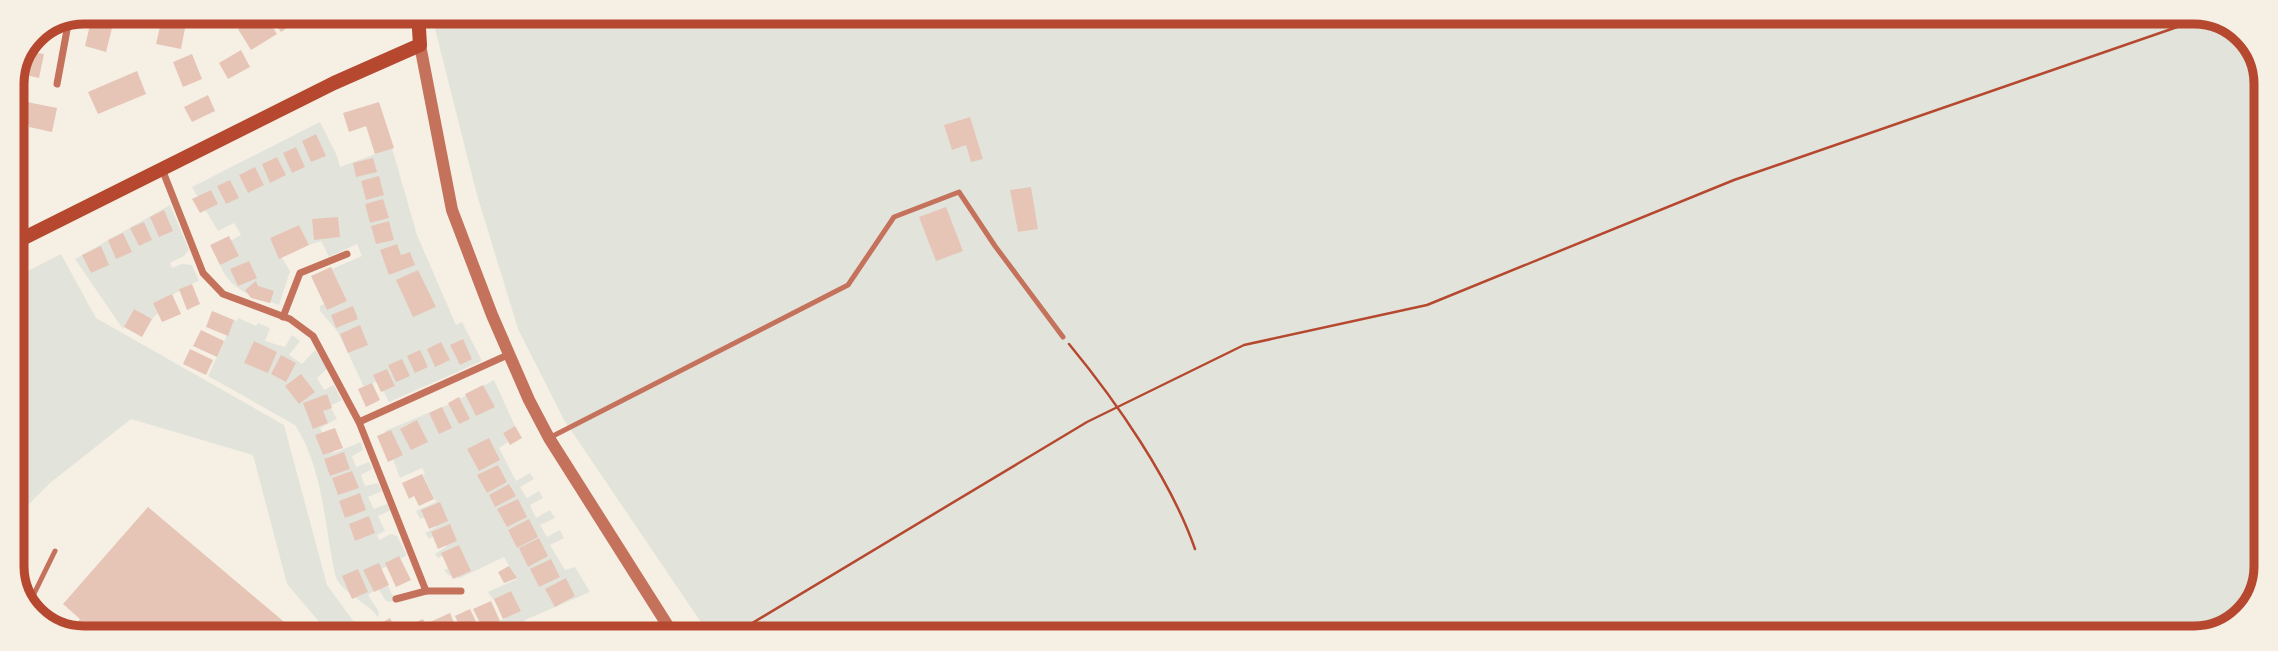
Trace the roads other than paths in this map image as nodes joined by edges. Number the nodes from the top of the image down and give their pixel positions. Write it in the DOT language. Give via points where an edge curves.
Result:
graph roads {
  1 [pos="419,24"];
  2 [pos="67,28"];
  3 [pos="420,44"];
  4 [pos="57,84"];
  5 [pos="162,169"];
  6 [pos="24,238"];
  7 [pos="347,254"];
  8 [pos="283,317"];
  9 [pos="1063,337"];
  10 [pos="510,354"];
  11 [pos="359,422"];
  12 [pos="550,438"];
  13 [pos="55,551"];
  14 [pos="426,590"];
  15 [pos="461,591"];
  16 [pos="33,596"];
  17 [pos="396,599"];
  18 [pos="668,626"];
  1 -- 3 [label="main road"];
  2 -- 4 [label="street"];
  3 -- 5 [label="main road"];
  3 -- 10 [label="street" via="452,210"];
  5 -- 6 [label="main road"];
  5 -- 8 [label="street" via="203,274 223,294"];
  7 -- 8 [label="street" via="300,273"];
  8 -- 11 [label="street" via="313,336"];
  9 -- 12 [label="lane" via="959,192 894,217 848,285"];
  10 -- 11 [label="street"];
  10 -- 12 [label="street"];
  11 -- 14 [label="street"];
  12 -- 18 [label="street"];
  13 -- 16 [label="lane"];
  14 -- 15 [label="street"];
  14 -- 17 [label="street"];
}
